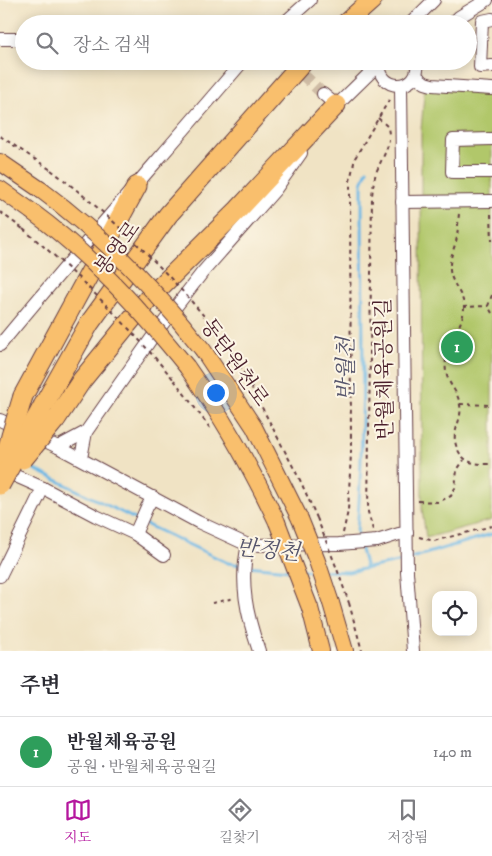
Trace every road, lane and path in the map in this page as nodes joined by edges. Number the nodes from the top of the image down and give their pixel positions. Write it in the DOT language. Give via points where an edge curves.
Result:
graph roads {
  1 [pos="310,0"];
  2 [pos="372,0"];
  3 [pos="434,0"];
  4 [pos="487,0"];
  5 [pos="293,15"];
  6 [pos="355,15"];
  7 [pos="419,15"];
  8 [pos="461,15"];
  9 [pos="492,19"];
  10 [pos="0,39"];
  11 [pos="15,39"];
  12 [pos="492,66"];
  13 [pos="235,70"];
  14 [pos="296,70"];
  15 [pos="369,70"];
  16 [pos="380,70"];
  17 [pos="418,70"];
  18 [pos="416,76"];
  19 [pos="400,86"];
  20 [pos="492,89"];
  21 [pos="330,100"];
  22 [pos="389,100"];
  23 [pos="378,118"];
  24 [pos="0,136"];
  25 [pos="492,140"];
  26 [pos="0,153"];
  27 [pos="0,162"];
  28 [pos="492,172"];
  29 [pos="19,174"];
  30 [pos="137,186"];
  31 [pos="2,191"];
  32 [pos="402,202"];
  33 [pos="460,202"];
  34 [pos="492,202"];
  35 [pos="0,212"];
  36 [pos="492,241"];
  37 [pos="492,295"];
  38 [pos="488,306"];
  39 [pos="463,308"];
  40 [pos="492,313"];
  41 [pos="0,346"];
  42 [pos="460,404"];
  43 [pos="492,405"];
  44 [pos="0,420"];
  45 [pos="212,431"];
  46 [pos="86,432"];
  47 [pos="58,447"];
  48 [pos="81,458"];
  49 [pos="464,460"];
  50 [pos="492,464"];
  51 [pos="0,469"];
  52 [pos="0,480"];
  53 [pos="0,486"];
  54 [pos="43,488"];
  55 [pos="406,500"];
  56 [pos="150,502"];
  57 [pos="309,519"];
  58 [pos="492,526"];
  59 [pos="136,531"];
  60 [pos="407,536"];
  61 [pos="374,541"];
  62 [pos="342,544"];
  63 [pos="247,548"];
  64 [pos="164,555"];
  65 [pos="0,576"];
  66 [pos="245,596"];
  67 [pos="212,603"];
  68 [pos="259,651"];
  69 [pos="321,651"];
  70 [pos="345,651"];
  71 [pos="362,651"];
  72 [pos="413,651"];
  1 -- 5 [label="street"];
  2 -- 6 [label="highway"];
  3 -- 7 [label="street"];
  4 -- 8 [label="street"];
  9 -- 12 [label="street" via="482,21 480,67"];
  10 -- 11 [label="street"];
  13 -- 30 [label="street"];
  14 -- 53 [label="highway, 봉영로, bridge" via="168,215 89,324"];
  15 -- 21 [label="street"];
  16 -- 19 [label="street" via="385,80"];
  17 -- 18 [label="street"];
  18 -- 19 [label="street"];
  18 -- 20 [label="street" via="432,85"];
  19 -- 32 [label="street, 반월체육공원길"];
  21 -- 46 [label="street" via="274,190 202,273"];
  21 -- 53 [label="highway, bridge" via="238,210 148,299"];
  22 -- 23 [label="path"];
  23 -- 61 [label="path" via="388,127 389,135 388,148 373,182 372,196 368,512"];
  23 -- 62 [label="path" via="355,158 350,181 351,452 348,511"];
  24 -- 57 [label="path, bridge" via="82,193 142,248 217,332 235,356 300,480"];
  25 -- 28 [label="street" via="453,140 452,172"];
  26 -- 29 [label="main road"];
  27 -- 29 [label="main road, 동탄원천로"];
  29 -- 57 [label="main road, 동탄원천로, bridge" via="74,214 178,318 254,426"];
  30 -- 41 [label="street" via="71,259"];
  30 -- 52 [label="highway, bridge" via="23,396"];
  31 -- 69 [label="main road, 동탄원천로, bridge" via="69,241 107,276 148,320 210,398 258,480 277,522 310,608"];
  32 -- 33 [label="street"];
  32 -- 55 [label="street, 반월체육공원길"];
  33 -- 34 [label="street"];
  33 -- 39 [label="path" via="450,270"];
  34 -- 36 [label="path"];
  35 -- 45 [label="path, bridge" via="57,257 133,331"];
  37 -- 38 [label="path"];
  38 -- 39 [label="path"];
  38 -- 40 [label="path"];
  39 -- 42 [label="path" via="462,319 446,357 445,373"];
  42 -- 43 [label="path"];
  42 -- 49 [label="path" via="461,413 454,437 456,448"];
  44 -- 47 [label="street"];
  46 -- 47 [label="street"];
  46 -- 48 [label="street"];
  47 -- 48 [label="street"];
  48 -- 56 [label="street"];
  49 -- 50 [label="path"];
  49 -- 55 [label="path" via="457,470 455,488 450,496 438,502"];
  51 -- 54 [label="street"];
  54 -- 59 [label="street" via="96,516"];
  54 -- 65 [label="street"];
  55 -- 60 [label="street, 반월체육공원길"];
  56 -- 59 [label="street"];
  56 -- 63 [label="street"];
  57 -- 70 [label="main road, 동탄원천로, bridge" via="317,561"];
  57 -- 71 [label="path, bridge" via="337,569"];
  58 -- 60 [label="path" via="434,541"];
  59 -- 64 [label="street"];
  60 -- 61 [label="street" via="398,534"];
  60 -- 72 [label="street, 반월체육공원길"];
  61 -- 62 [label="street"];
  62 -- 63 [label="street"];
  63 -- 66 [label="street" via="243,578"];
  66 -- 67 [label="path"];
  66 -- 68 [label="street"];
}
